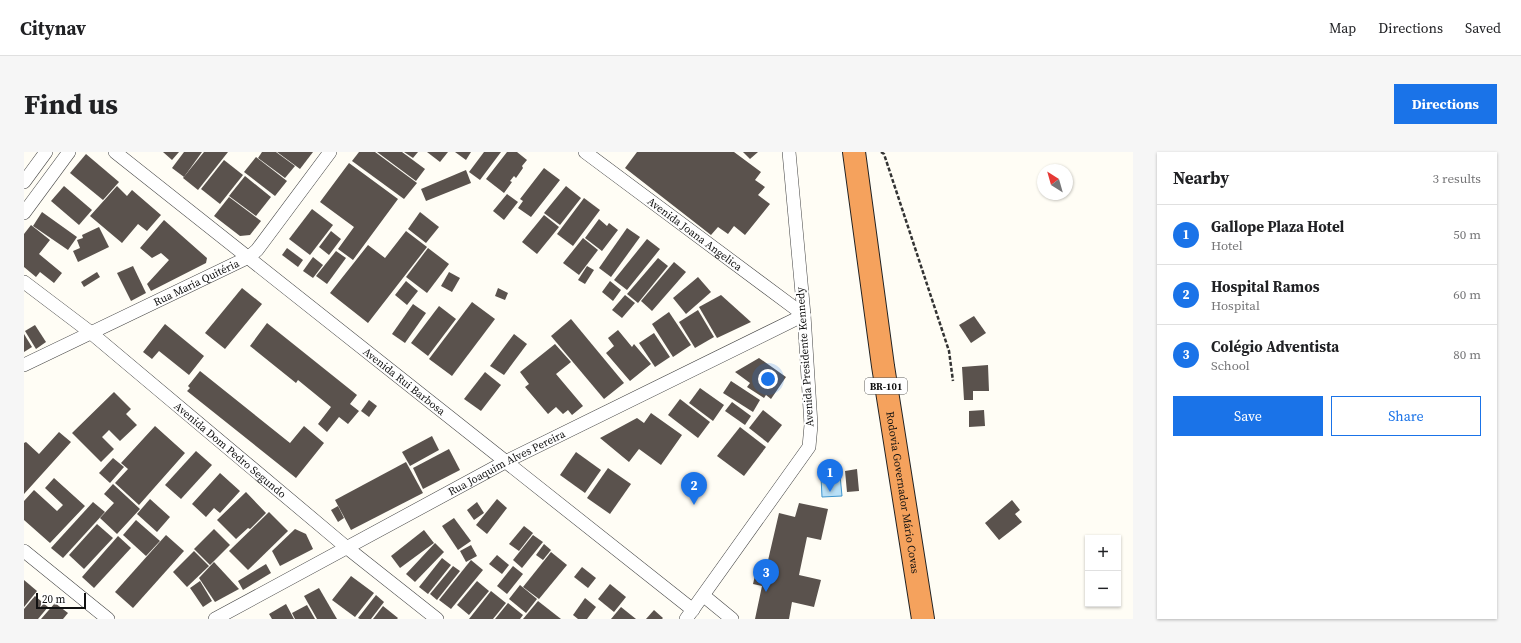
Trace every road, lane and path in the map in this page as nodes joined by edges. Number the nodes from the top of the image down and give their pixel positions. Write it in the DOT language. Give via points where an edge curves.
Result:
graph roads {
  1 [pos="46,152"];
  2 [pos="69,152"];
  3 [pos="115,152"];
  4 [pos="330,152"];
  5 [pos="585,152"];
  6 [pos="789,152"];
  7 [pos="854,152"];
  8 [pos="881,152"];
  9 [pos="24,182"];
  10 [pos="24,213"];
  11 [pos="249,257"];
  12 [pos="24,282"];
  13 [pos="804,315"];
  14 [pos="90,332"];
  15 [pos="24,365"];
  16 [pos="952,381"];
  17 [pos="505,462"];
  18 [pos="346,547"];
  19 [pos="24,551"];
  20 [pos="704,596"];
  21 [pos="690,614"];
  22 [pos="108,619"];
  23 [pos="215,619"];
  24 [pos="437,619"];
  25 [pos="732,619"];
  26 [pos="923,619"];
  1 -- 9 [label="street"];
  2 -- 10 [label="street"];
  3 -- 11 [label="street, Avenida Rui Barbosa"];
  4 -- 11 [label="street, Rua Maria Quitéria"];
  5 -- 13 [label="street, Avenida Joana Angelica"];
  6 -- 13 [label="street, Avenida Presidente Kennedy"];
  7 -- 26 [label="highway, Rodovia Governador Mário Covas / BR-101" via="883,366"];
  8 -- 16 [label="path" via="884,154 949,351"];
  11 -- 14 [label="street, Rua Maria Quitéria"];
  11 -- 17 [label="street, Avenida Rui Barbosa"];
  12 -- 14 [label="street, Avenida Dom Pedro Segundo"];
  13 -- 17 [label="street, Rua Joaquim Alves Pereira"];
  13 -- 20 [label="street, Avenida Presidente Kennedy" via="811,425 809,447"];
  14 -- 15 [label="street, Rua Maria Quitéria"];
  14 -- 18 [label="street, Avenida Dom Pedro Segundo"];
  17 -- 18 [label="street, Rua Joaquim Alves Pereira"];
  17 -- 21 [label="street, Avenida Rui Barbosa"];
  18 -- 23 [label="street, Rua Joaquim Alves Pereira"];
  18 -- 24 [label="street, Avenida Dom Pedro Segundo"];
  19 -- 22 [label="street"];
  20 -- 21 [label="street, Avenida Presidente Kennedy"];
  20 -- 25 [label="street"];
}
